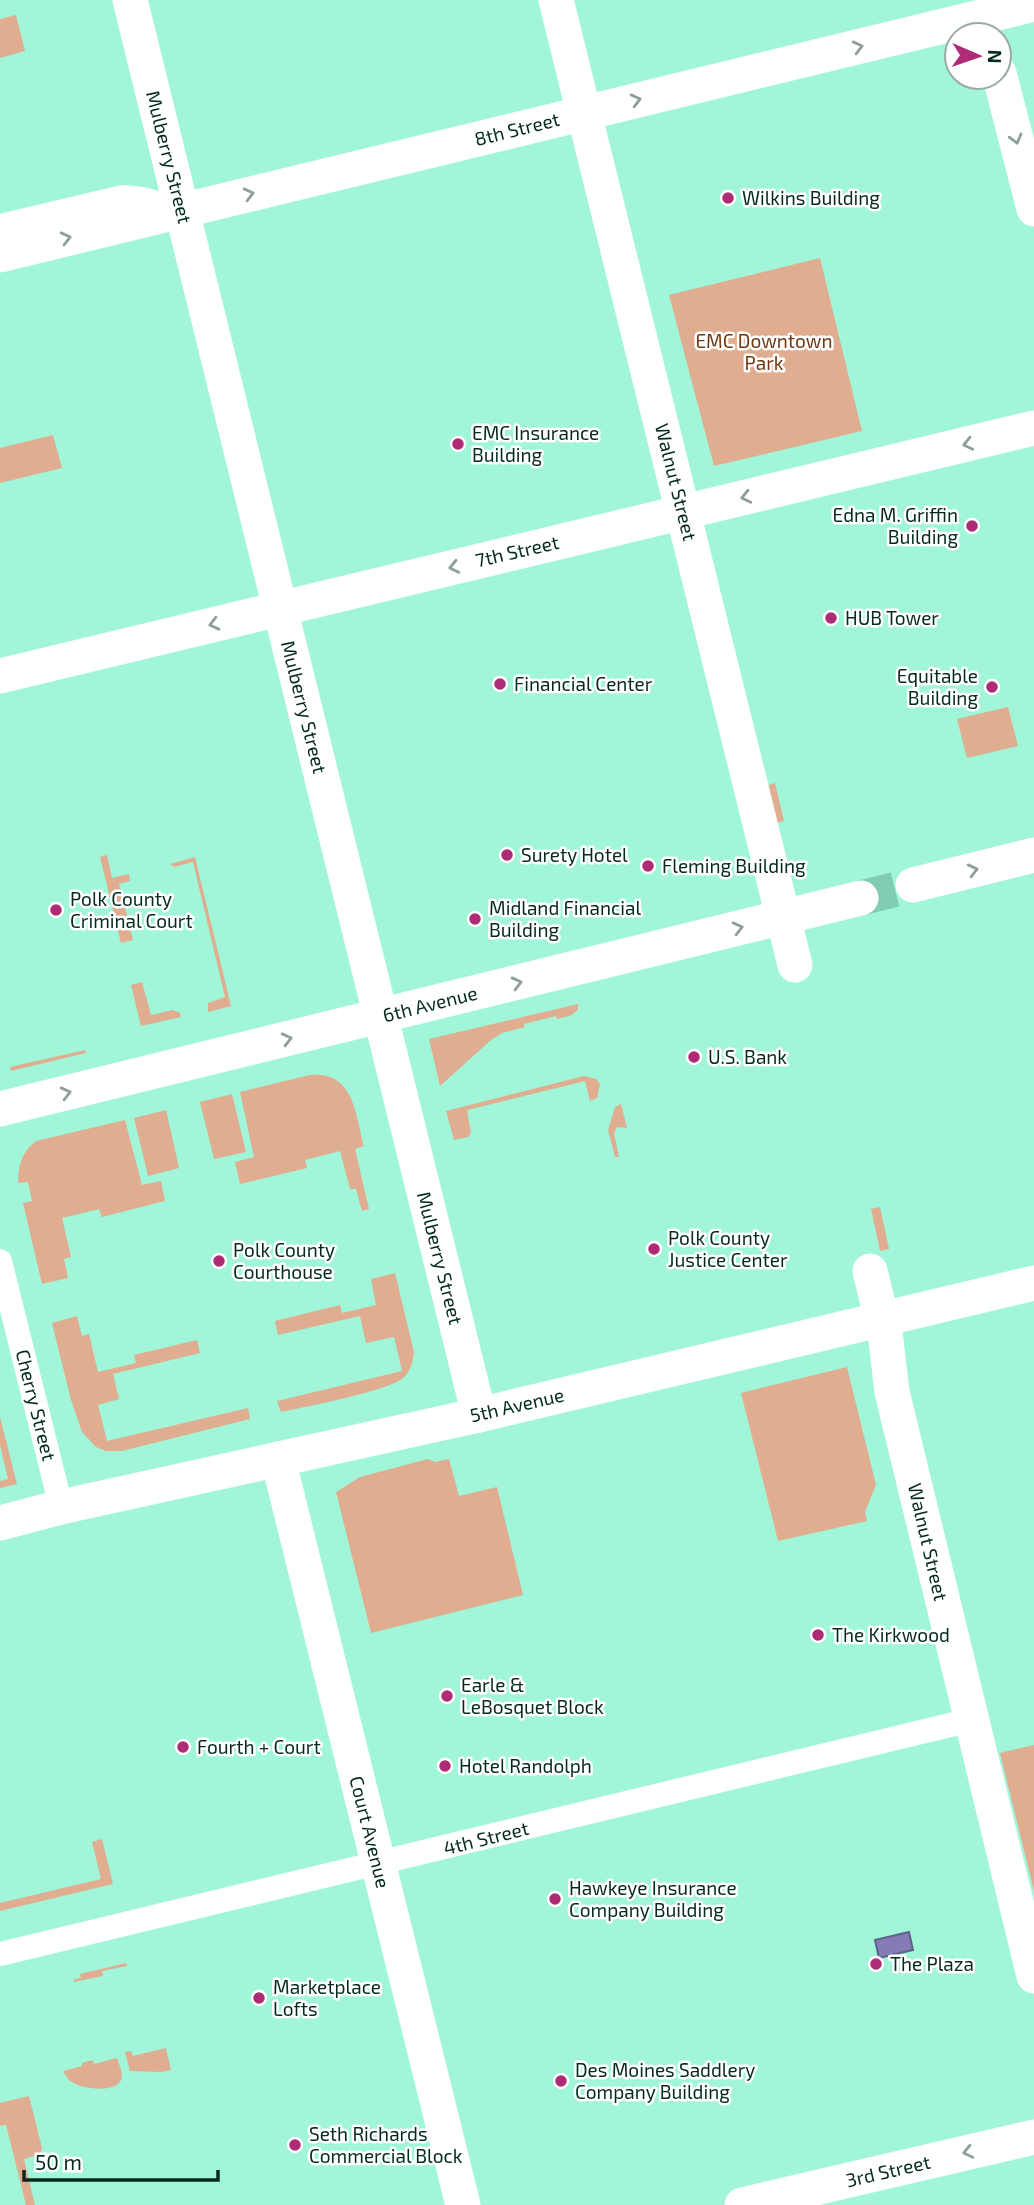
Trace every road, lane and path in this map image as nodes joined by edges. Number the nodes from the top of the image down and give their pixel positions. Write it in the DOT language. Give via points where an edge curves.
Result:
graph roads {
  1 [pos="130,0"];
  2 [pos="556,0"];
  3 [pos="1034,4"];
  4 [pos="985,17"];
  5 [pos="1004,91"];
  6 [pos="584,113"];
  7 [pos="1034,209"];
  8 [pos="182,210"];
  9 [pos="0,226"];
  10 [pos="0,255"];
  11 [pos="1034,428"];
  12 [pos="683,512"];
  13 [pos="280,608"];
  14 [pos="0,676"];
  15 [pos="1034,855"];
  16 [pos="913,885"];
  17 [pos="861,898"];
  18 [pos="783,917"];
  19 [pos="795,964"];
  20 [pos="380,1017"];
  21 [pos="0,1109"];
  22 [pos="0,1261"];
  23 [pos="870,1271"];
  24 [pos="1034,1283"];
  25 [pos="882,1319"];
  26 [pos="479,1415"];
  27 [pos="278,1459"];
  28 [pos="61,1507"];
  29 [pos="0,1523"];
  30 [pos="971,1720"];
  31 [pos="378,1864"];
  32 [pos="0,1954"];
  33 [pos="1034,1976"];
  34 [pos="1034,2137"];
  35 [pos="463,2205"];
  36 [pos="742,2205"];
  1 -- 8 [label="street, Mulberry Street"];
  2 -- 6 [label="street, Walnut Street"];
  3 -- 4 [label="street, 8th Street"];
  6 -- 4 [label="street, 8th Street, one-way"];
  5 -- 7 [label="street, one-way"];
  8 -- 6 [label="street, 8th Street, one-way"];
  6 -- 12 [label="street, Walnut Street"];
  8 -- 9 [label="street" via="122,197"];
  10 -- 8 [label="street, 8th Street, one-way"];
  8 -- 13 [label="street, Mulberry Street"];
  11 -- 12 [label="street, 7th Street, one-way"];
  12 -- 13 [label="street, 7th Street, one-way"];
  12 -- 18 [label="street, Walnut Street"];
  13 -- 14 [label="street, 7th Street, one-way"];
  13 -- 20 [label="street, Mulberry Street"];
  16 -- 15 [label="street, one-way"];
  17 -- 18 [label="street, 6th Avenue"];
  18 -- 19 [label="street, Walnut Street"];
  20 -- 18 [label="street, 6th Avenue, one-way"];
  21 -- 20 [label="street, 6th Avenue, one-way"];
  20 -- 26 [label="street, Mulberry Street"];
  22 -- 28 [label="street, Cherry Street"];
  23 -- 25 [label="street, Walnut Street"];
  24 -- 25 [label="street, 5th Avenue"];
  25 -- 26 [label="street, 5th Avenue"];
  25 -- 30 [label="street, Walnut Street" via="892,1392"];
  26 -- 27 [label="street, 5th Avenue"];
  27 -- 28 [label="street, 5th Avenue"];
  27 -- 31 [label="street, Court Avenue"];
  28 -- 29 [label="street, 5th Avenue"];
  30 -- 31 [label="street, 4th Street"];
  30 -- 33 [label="street, Walnut Street"];
  31 -- 32 [label="street, 4th Street"];
  31 -- 35 [label="street, Court Avenue"];
  34 -- 36 [label="street, 3rd Street, one-way"];
}
